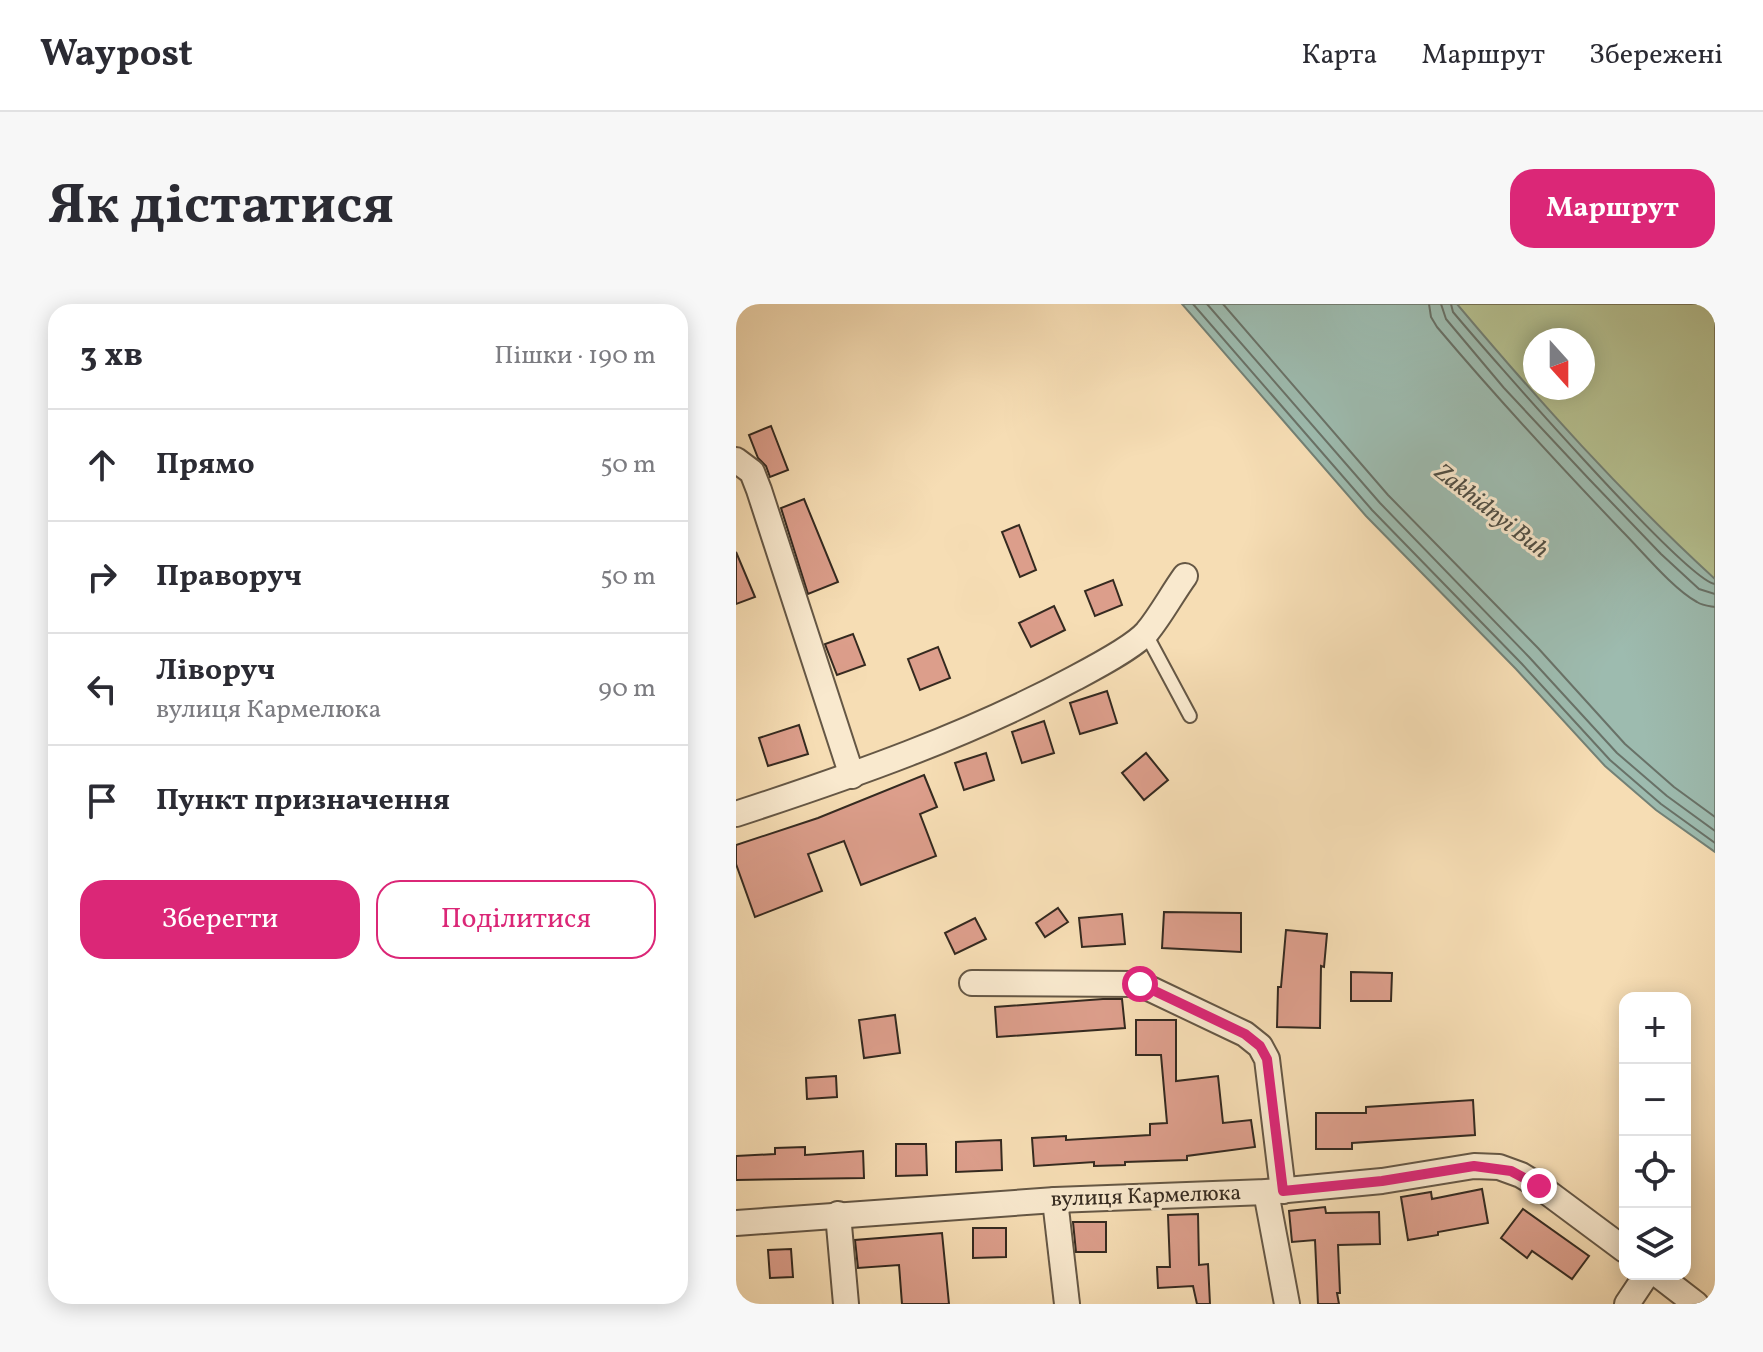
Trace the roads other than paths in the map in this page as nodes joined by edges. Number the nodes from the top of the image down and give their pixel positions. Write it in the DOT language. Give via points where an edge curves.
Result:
graph roads {
  1 [pos="736,460"];
  2 [pos="1185,576"];
  3 [pos="1146,634"];
  4 [pos="1190,716"];
  5 [pos="852,776"];
  6 [pos="736,814"];
  7 [pos="972,983"];
  8 [pos="1274,1191"];
  9 [pos="1055,1200"];
  10 [pos="838,1214"];
  11 [pos="736,1223"];
  12 [pos="1619,1246"];
  13 [pos="1643,1280"];
  14 [pos="1665,1280"];
  15 [pos="846,1304"];
  16 [pos="1067,1304"];
  17 [pos="1287,1304"];
  18 [pos="1627,1304"];
  19 [pos="1696,1304"];
  1 -- 5 [label="street" via="752,472 759,490"];
  2 -- 3 [label="street"];
  3 -- 4 [label="lane"];
  3 -- 5 [label="street" via="1095,667 994,718"];
  5 -- 6 [label="street"];
  7 -- 8 [label="street" via="1140,984 1245,1034 1267,1059"];
  8 -- 9 [label="street, вулиця Кармелюка"];
  8 -- 12 [label="street, вулиця Кармелюка" via="1499,1167 1539,1186"];
  8 -- 17 [label="street"];
  9 -- 10 [label="street, вулиця Кармелюка"];
  9 -- 16 [label="street"];
  10 -- 11 [label="street, вулиця Кармелюка"];
  10 -- 15 [label="street"];
  13 -- 18 [label="street"];
  14 -- 19 [label="street"];
}
